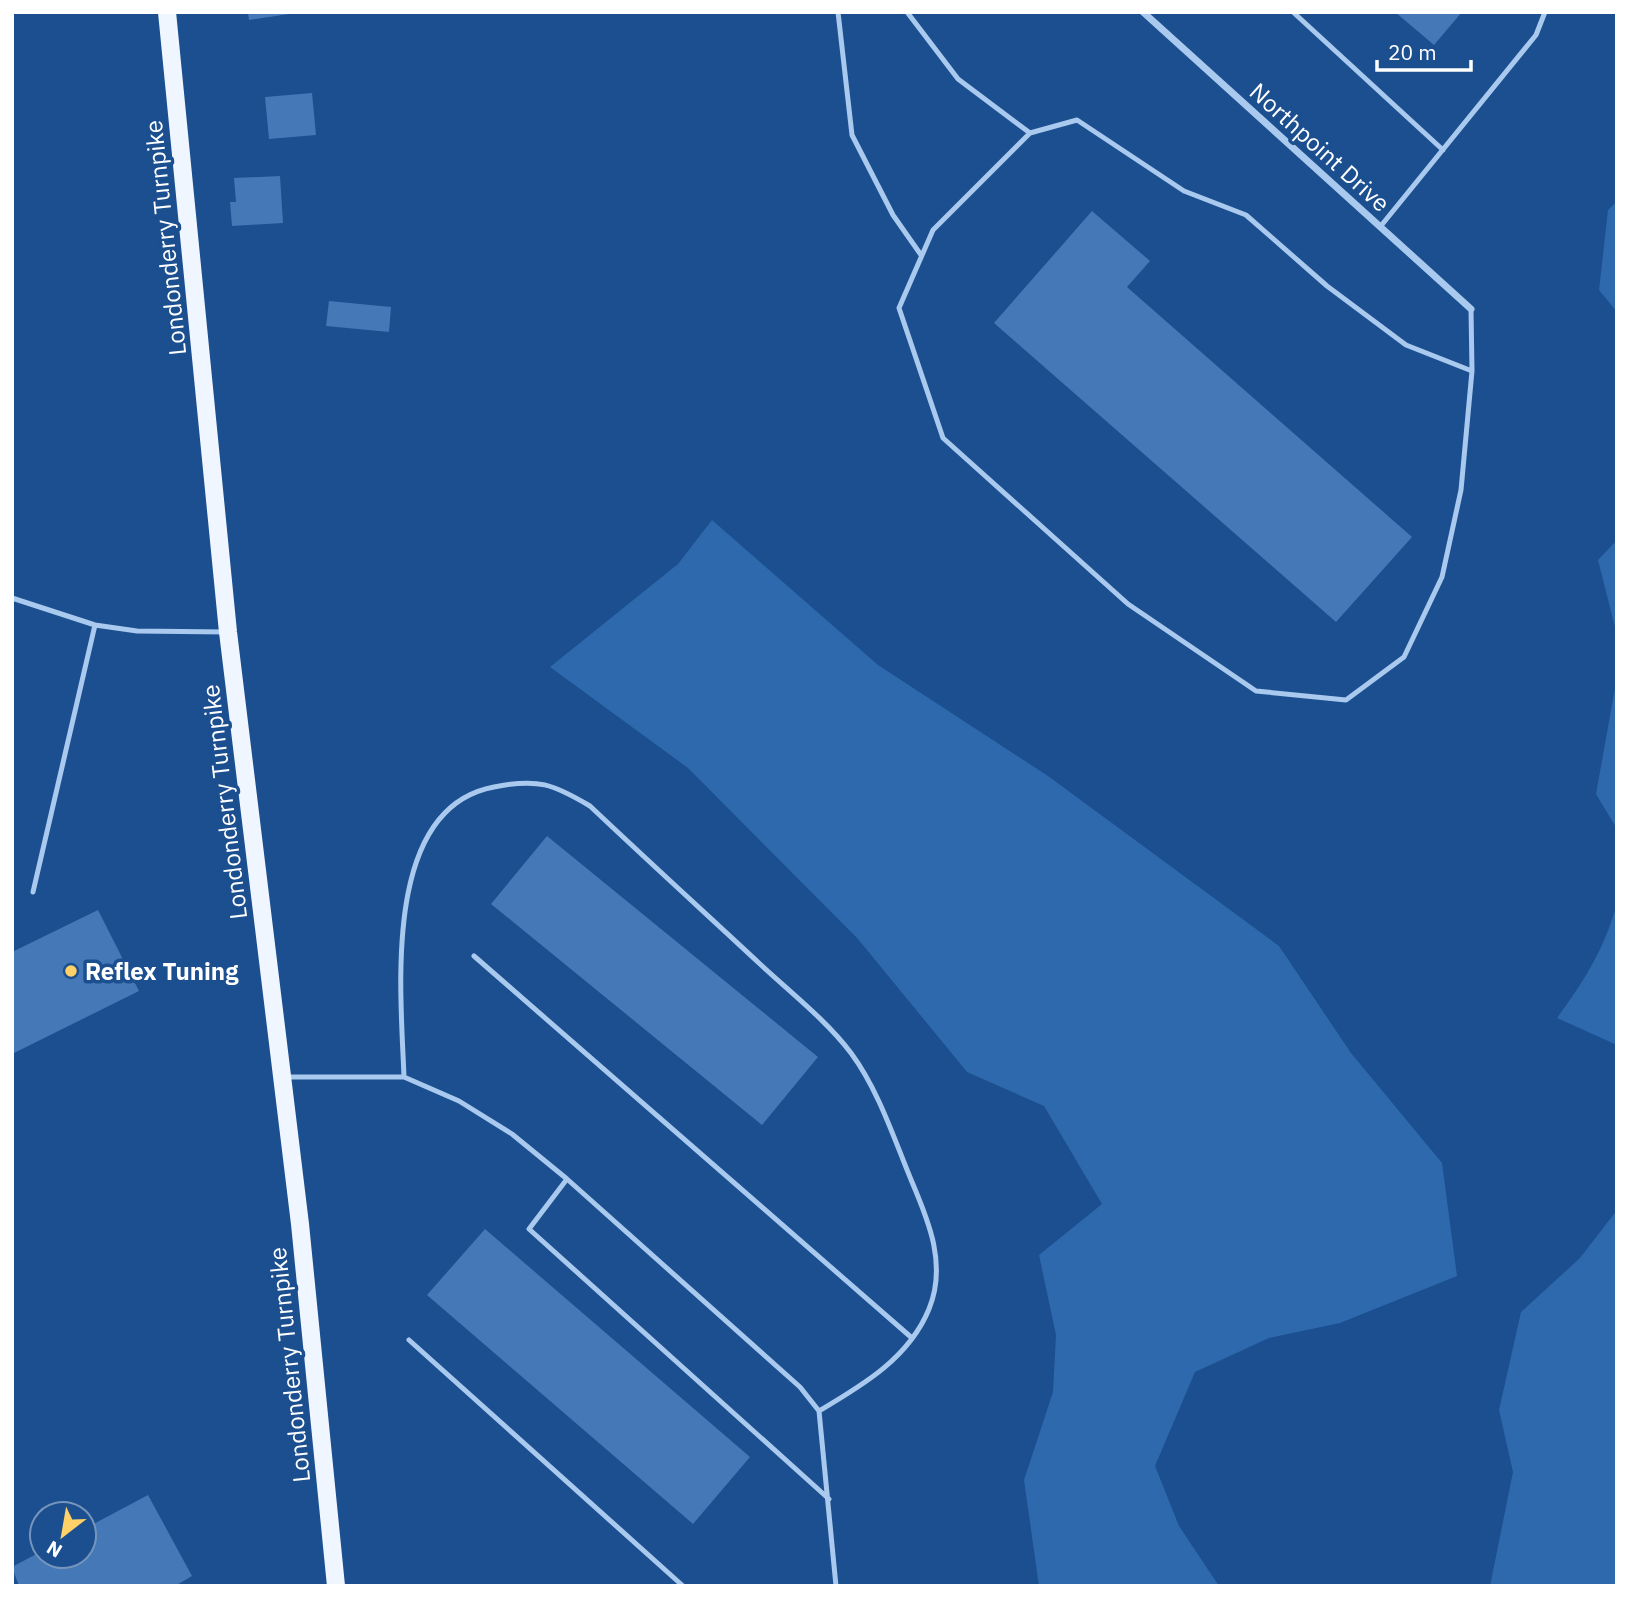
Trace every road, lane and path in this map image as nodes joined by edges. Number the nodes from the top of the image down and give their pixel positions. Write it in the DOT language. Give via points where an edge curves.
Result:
graph roads {
  1 [pos="167,12"];
  2 [pos="838,12"];
  3 [pos="907,12"];
  4 [pos="1143,12"];
  5 [pos="1293,12"];
  6 [pos="1545,12"];
  7 [pos="1030,133"];
  8 [pos="1443,150"];
  9 [pos="1380,227"];
  10 [pos="922,256"];
  11 [pos="1471,309"];
  12 [pos="1472,371"];
  13 [pos="12,598"];
  14 [pos="95,625"];
  15 [pos="229,632"];
  16 [pos="33,892"];
  17 [pos="474,956"];
  18 [pos="282,1077"];
  19 [pos="404,1077"];
  20 [pos="567,1179"];
  21 [pos="912,1338"];
  22 [pos="409,1340"];
  23 [pos="819,1411"];
  24 [pos="829,1499"];
  25 [pos="336,1586"];
  26 [pos="683,1586"];
  27 [pos="836,1586"];
  1 -- 15 [label="main road, Londonderry Turnpike"];
  2 -- 10 [label="lane" via="852,135 893,215"];
  3 -- 7 [label="lane" via="958,79"];
  4 -- 9 [label="street, Northpoint Drive"];
  5 -- 8 [label="lane"];
  6 -- 8 [label="lane" via="1536,35"];
  7 -- 10 [label="lane" via="933,230"];
  7 -- 12 [label="lane" via="1077,120 1184,191 1246,215 1327,286 1406,345"];
  8 -- 9 [label="lane"];
  9 -- 11 [label="street, Northpoint Drive"];
  10 -- 12 [label="lane" via="900,308 943,438 1128,604 1256,691 1346,700 1404,657 1442,577 1461,490"];
  11 -- 12 [label="lane"];
  13 -- 14 [label="lane"];
  14 -- 15 [label="lane" via="137,631"];
  14 -- 16 [label="lane"];
  15 -- 18 [label="main road, Londonderry Turnpike"];
  17 -- 21 [label="lane"];
  18 -- 19 [label="lane"];
  18 -- 25 [label="main road, Londonderry Turnpike"];
  19 -- 20 [label="lane" via="459,1101"];
  19 -- 21 [label="lane" via="400,952 412,873 427,839 451,808 478,790 518,782 555,785 590,806 850,1053 874,1091 933,1238 938,1272 930,1308"];
  20 -- 23 [label="lane" via="800,1387"];
  20 -- 24 [label="lane" via="529,1229"];
  21 -- 23 [label="lane" via="867,1383"];
  22 -- 26 [label="lane"];
  23 -- 24 [label="lane"];
  24 -- 27 [label="lane"];
}
